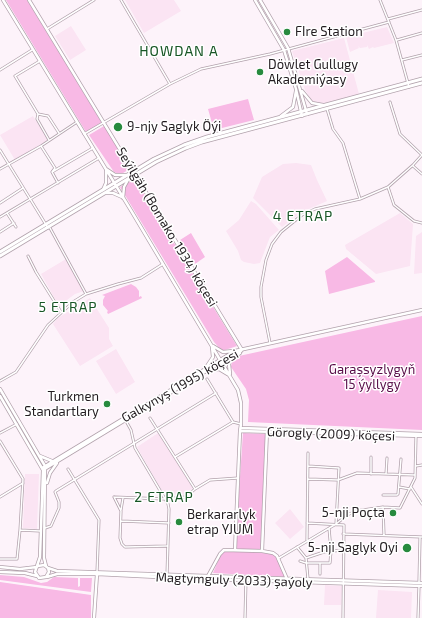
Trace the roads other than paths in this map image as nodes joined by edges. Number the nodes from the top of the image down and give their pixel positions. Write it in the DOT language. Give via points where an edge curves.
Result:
graph roads {
  1 [pos="3,0"];
  2 [pos="29,0"];
  3 [pos="94,0"];
  4 [pos="121,0"];
  5 [pos="255,0"];
  6 [pos="260,0"];
  7 [pos="380,0"];
  8 [pos="422,10"];
  9 [pos="388,19"];
  10 [pos="389,22"];
  11 [pos="47,29"];
  12 [pos="422,33"];
  13 [pos="396,40"];
  14 [pos="288,48"];
  15 [pos="33,50"];
  16 [pos="284,50"];
  17 [pos="422,55"];
  18 [pos="40,60"];
  19 [pos="402,60"];
  20 [pos="0,70"];
  21 [pos="422,80"];
  22 [pos="422,83"];
  23 [pos="170,84"];
  24 [pos="409,85"];
  25 [pos="298,88"];
  26 [pos="390,102"];
  27 [pos="326,107"];
  28 [pos="306,112"];
  29 [pos="38,114"];
  30 [pos="302,114"];
  31 [pos="280,117"];
  32 [pos="77,122"];
  33 [pos="104,123"];
  34 [pos="59,133"];
  35 [pos="84,134"];
  36 [pos="49,141"];
  37 [pos="41,146"];
  38 [pos="93,148"];
  39 [pos="0,150"];
  40 [pos="422,155"];
  41 [pos="99,158"];
  42 [pos="9,164"];
  43 [pos="413,165"];
  44 [pos="104,167"];
  45 [pos="0,169"];
  46 [pos="52,172"];
  47 [pos="133,173"];
  48 [pos="422,174"];
  49 [pos="129,178"];
  50 [pos="58,183"];
  51 [pos="115,185"];
  52 [pos="23,188"];
  53 [pos="388,188"];
  54 [pos="103,192"];
  55 [pos="123,198"];
  56 [pos="360,199"];
  57 [pos="30,200"];
  58 [pos="0,203"];
  59 [pos="7,213"];
  60 [pos="0,217"];
  61 [pos="14,223"];
  62 [pos="422,223"];
  63 [pos="47,226"];
  64 [pos="16,227"];
  65 [pos="0,232"];
  66 [pos="0,252"];
  67 [pos="0,256"];
  68 [pos="28,256"];
  69 [pos="163,264"];
  70 [pos="86,294"];
  71 [pos="422,310"];
  72 [pos="61,312"];
  73 [pos="270,343"];
  74 [pos="211,344"];
  75 [pos="243,350"];
  76 [pos="235,351"];
  77 [pos="221,360"];
  78 [pos="205,370"];
  79 [pos="230,376"];
  80 [pos="207,379"];
  81 [pos="0,381"];
  82 [pos="0,389"];
  83 [pos="216,393"];
  84 [pos="0,396"];
  85 [pos="150,418"];
  86 [pos="125,420"];
  87 [pos="234,422"];
  88 [pos="17,424"];
  89 [pos="241,424"];
  90 [pos="157,429"];
  91 [pos="240,430"];
  92 [pos="267,430"];
  93 [pos="0,433"];
  94 [pos="416,435"];
  95 [pos="422,435"];
  96 [pos="0,441"];
  97 [pos="134,443"];
  98 [pos="308,453"];
  99 [pos="39,455"];
  100 [pos="371,456"];
  101 [pos="175,458"];
  102 [pos="387,458"];
  103 [pos="400,459"];
  104 [pos="52,461"];
  105 [pos="58,461"];
  106 [pos="422,465"];
  107 [pos="308,466"];
  108 [pos="415,466"];
  109 [pos="44,469"];
  110 [pos="68,469"];
  111 [pos="371,474"];
  112 [pos="386,474"];
  113 [pos="400,475"];
  114 [pos="415,475"];
  115 [pos="238,478"];
  116 [pos="308,479"];
  117 [pos="74,480"];
  118 [pos="338,480"];
  119 [pos="23,483"];
  120 [pos="46,485"];
  121 [pos="399,488"];
  122 [pos="410,488"];
  123 [pos="195,489"];
  124 [pos="383,495"];
  125 [pos="0,496"];
  126 [pos="123,498"];
  127 [pos="165,499"];
  128 [pos="422,504"];
  129 [pos="383,507"];
  130 [pos="121,510"];
  131 [pos="121,521"];
  132 [pos="169,523"];
  133 [pos="307,523"];
  134 [pos="336,524"];
  135 [pos="45,528"];
  136 [pos="329,528"];
  137 [pos="20,530"];
  138 [pos="42,531"];
  139 [pos="343,534"];
  140 [pos="384,535"];
  141 [pos="421,538"];
  142 [pos="307,540"];
  143 [pos="168,546"];
  144 [pos="297,546"];
  145 [pos="235,550"];
  146 [pos="343,550"];
  147 [pos="262,551"];
  148 [pos="331,551"];
  149 [pos="279,558"];
  150 [pos="306,558"];
  151 [pos="0,559"];
  152 [pos="300,560"];
  153 [pos="306,563"];
  154 [pos="320,564"];
  155 [pos="38,566"];
  156 [pos="0,567"];
  157 [pos="47,567"];
  158 [pos="0,572"];
  159 [pos="97,573"];
  160 [pos="320,574"];
  161 [pos="167,575"];
  162 [pos="37,576"];
  163 [pos="208,576"];
  164 [pos="47,577"];
  165 [pos="246,580"];
  166 [pos="287,580"];
  167 [pos="308,580"];
  168 [pos="343,582"];
  169 [pos="420,585"];
  170 [pos="418,605"];
  171 [pos="422,606"];
  172 [pos="94,618"];
  173 [pos="245,618"];
  174 [pos="343,618"];
  175 [pos="418,618"];
  1 -- 15 [label="main road"];
  2 -- 11 [label="main road, Seýilgäh (Bomako, 1934) köçesi"];
  3 -- 11 [label="street"];
  4 -- 23 [label="street"];
  5 -- 16 [label="main road"];
  6 -- 14 [label="main road"];
  7 -- 9 [label="street"];
  8 -- 9 [label="street"];
  9 -- 10 [label="street"];
  10 -- 13 [label="street"];
  10 -- 14 [label="street"];
  11 -- 33 [label="main road, Seýilgäh (Bomako, 1934) köçesi"];
  12 -- 13 [label="street"];
  13 -- 19 [label="street"];
  14 -- 16 [label="street"];
  14 -- 25 [label="main road"];
  15 -- 18 [label="main road"];
  15 -- 20 [label="street"];
  16 -- 23 [label="street" via="201,70"];
  16 -- 25 [label="main road"];
  17 -- 19 [label="street"];
  18 -- 29 [label="street" via="15,76"];
  18 -- 32 [label="main road"];
  19 -- 24 [label="street"];
  21 -- 24 [label="main road"];
  22 -- 24 [label="main road"];
  23 -- 33 [label="street"];
  24 -- 27 [label="main road"];
  25 -- 27 [label="main road" via="312,103"];
  25 -- 28 [label="main road"];
  25 -- 30 [label="main road"];
  25 -- 31 [label="main road" via="293,107"];
  26 -- 40 [label="street" via="400,134"];
  27 -- 28 [label="main road"];
  27 -- 56 [label="street" via="333,129 343,143"];
  28 -- 30 [label="main road"];
  29 -- 34 [label="street" via="48,116"];
  29 -- 36 [label="street" via="37,119"];
  30 -- 31 [label="main road"];
  30 -- 47 [label="main road" via="194,145"];
  31 -- 47 [label="main road" via="192,142"];
  32 -- 34 [label="street"];
  32 -- 35 [label="main road"];
  33 -- 35 [label="street"];
  33 -- 47 [label="main road, Seýilgäh (Bomako, 1934) köçesi"];
  34 -- 36 [label="street"];
  35 -- 38 [label="main road"];
  36 -- 37 [label="street"];
  37 -- 42 [label="street"];
  37 -- 46 [label="street" via="55,168"];
  38 -- 41 [label="main road"];
  38 -- 46 [label="street"];
  39 -- 42 [label="street"];
  40 -- 43 [label="street"];
  41 -- 44 [label="main road"];
  41 -- 50 [label="street"];
  42 -- 45 [label="street"];
  42 -- 52 [label="street"];
  43 -- 48 [label="street"];
  43 -- 53 [label="street"];
  44 -- 47 [label="main road" via="118,176"];
  44 -- 51 [label="main road"];
  44 -- 54 [label="main road" via="107,179"];
  46 -- 50 [label="street"];
  47 -- 49 [label="main road"];
  47 -- 51 [label="main road"];
  47 -- 75 [label="main road, Seýilgäh (Bomako, 1934) köçesi"];
  49 -- 51 [label="main road"];
  49 -- 55 [label="main road" via="124,187"];
  50 -- 57 [label="street"];
  51 -- 54 [label="main road"];
  51 -- 55 [label="main road"];
  52 -- 57 [label="street"];
  52 -- 58 [label="street"];
  53 -- 56 [label="street"];
  53 -- 62 [label="street" via="394,205 414,221"];
  54 -- 55 [label="main road"];
  54 -- 63 [label="main road"];
  55 -- 69 [label="main road"];
  56 -- 73 [label="street" via="304,214 283,229 272,243 261,287"];
  57 -- 59 [label="street"];
  57 -- 63 [label="street"];
  59 -- 60 [label="street"];
  59 -- 61 [label="street"];
  61 -- 64 [label="street"];
  61 -- 65 [label="street"];
  63 -- 66 [label="main road"];
  63 -- 67 [label="main road"];
  63 -- 70 [label="street"];
  68 -- 72 [label="street"];
  69 -- 70 [label="street" via="141,278"];
  69 -- 74 [label="main road"];
  70 -- 72 [label="street"];
  71 -- 73 [label="main road, Galkynyş (1995) köçesi"];
  71 -- 75 [label="main road, Galkynyş (1995) köçesi"];
  72 -- 81 [label="street" via="48,325 16,372"];
  73 -- 75 [label="main road, Galkynyş (1995) köçesi"];
  74 -- 76 [label="main road" via="222,352"];
  74 -- 77 [label="main road"];
  74 -- 78 [label="main road" via="213,357"];
  75 -- 76 [label="main road, Galkynyş (1995) köçesi"];
  75 -- 77 [label="main road, Galkynyş (1995) köçesi"];
  75 -- 79 [label="main road" via="230,360"];
  76 -- 77 [label="main road, Galkynyş (1995) köçesi"];
  77 -- 78 [label="main road, Galkynyş (1995) köçesi"];
  77 -- 79 [label="main road"];
  78 -- 79 [label="main road" via="219,369"];
  78 -- 86 [label="main road, Galkynyş (1995) köçesi"];
  78 -- 104 [label="main road, Galkynyş (1995) köçesi"];
  79 -- 89 [label="main road" via="241,400"];
  80 -- 83 [label="street"];
  82 -- 99 [label="main road"];
  83 -- 87 [label="street"];
  83 -- 90 [label="street"];
  84 -- 88 [label="main road"];
  85 -- 90 [label="street"];
  86 -- 97 [label="street" via="132,430"];
  86 -- 105 [label="main road, Galkynyş (1995) köçesi"];
  87 -- 89 [label="street"];
  87 -- 101 [label="street"];
  88 -- 93 [label="street"];
  88 -- 109 [label="main road"];
  89 -- 91 [label="main road"];
  90 -- 97 [label="street"];
  90 -- 101 [label="street"];
  91 -- 92 [label="main road, Görogly (2009) köçesi"];
  91 -- 115 [label="main road"];
  92 -- 94 [label="main road, Görogly (2009) köçesi"];
  92 -- 147 [label="main road"];
  94 -- 95 [label="main road, Görogly (2009) köçesi"];
  94 -- 108 [label="street"];
  96 -- 119 [label="street" via="22,475"];
  97 -- 117 [label="street"];
  97 -- 127 [label="street" via="134,448"];
  98 -- 107 [label="street"];
  99 -- 104 [label="main road"];
  99 -- 109 [label="main road"];
  100 -- 111 [label="street"];
  101 -- 123 [label="street"];
  102 -- 112 [label="street"];
  103 -- 113 [label="street"];
  104 -- 109 [label="main road, Galkynyş (1995) köçesi"];
  105 -- 109 [label="main road, Galkynyş (1995) köçesi"];
  105 -- 120 [label="main road"];
  106 -- 108 [label="street"];
  107 -- 116 [label="street"];
  107 -- 118 [label="street" via="338,468"];
  108 -- 114 [label="street"];
  109 -- 120 [label="main road"];
  109 -- 138 [label="main road"];
  110 -- 117 [label="street"];
  111 -- 112 [label="street"];
  111 -- 118 [label="street" via="357,473"];
  112 -- 113 [label="street"];
  113 -- 114 [label="street"];
  113 -- 121 [label="street"];
  114 -- 122 [label="street"];
  115 -- 123 [label="street" via="210,480"];
  115 -- 145 [label="main road"];
  116 -- 118 [label="street"];
  116 -- 133 [label="street"];
  117 -- 135 [label="street" via="56,491 59,508 50,526"];
  117 -- 159 [label="street" via="98,520"];
  118 -- 134 [label="street"];
  119 -- 125 [label="street"];
  119 -- 137 [label="street"];
  120 -- 135 [label="main road"];
  121 -- 122 [label="street"];
  121 -- 124 [label="street" via="397,495"];
  122 -- 128 [label="street"];
  122 -- 129 [label="street" via="400,508"];
  123 -- 127 [label="street" via="186,497"];
  126 -- 127 [label="street"];
  126 -- 130 [label="street"];
  126 -- 130 [label="street" via="114,497"];
  127 -- 132 [label="street" via="170,509"];
  129 -- 134 [label="street" via="356,511"];
  129 -- 140 [label="street"];
  130 -- 131 [label="street"];
  131 -- 132 [label="street"];
  131 -- 143 [label="street" via="121,541 125,547"];
  132 -- 143 [label="street"];
  133 -- 134 [label="street"];
  133 -- 142 [label="street"];
  134 -- 136 [label="street"];
  134 -- 139 [label="street" via="344,525"];
  135 -- 157 [label="main road" via="44,558"];
  136 -- 142 [label="street"];
  136 -- 148 [label="street"];
  137 -- 138 [label="street"];
  137 -- 151 [label="street" via="17,559"];
  138 -- 155 [label="main road"];
  139 -- 140 [label="street"];
  139 -- 146 [label="street"];
  140 -- 141 [label="street"];
  141 -- 169 [label="street"];
  142 -- 144 [label="street"];
  143 -- 161 [label="street"];
  144 -- 149 [label="street"];
  144 -- 150 [label="street"];
  145 -- 147 [label="main road"];
  145 -- 163 [label="main road" via="224,550"];
  146 -- 148 [label="street"];
  146 -- 168 [label="street"];
  147 -- 149 [label="main road" via="273,553"];
  148 -- 150 [label="street"];
  148 -- 154 [label="street" via="330,563"];
  149 -- 166 [label="main road"];
  150 -- 153 [label="street"];
  152 -- 153 [label="street"];
  153 -- 154 [label="street"];
  153 -- 167 [label="street"];
  154 -- 160 [label="street"];
  155 -- 156 [label="main road" via="20,569"];
  155 -- 157 [label="main road"];
  155 -- 162 [label="main road" via="35,571"];
  157 -- 159 [label="main road, Magtymguly (2033) şaýoly" via="57,571"];
  157 -- 164 [label="main road"];
  158 -- 162 [label="main road"];
  159 -- 161 [label="main road, Magtymguly (2033) şaýoly"];
  159 -- 164 [label="main road, Magtymguly (2033) şaýoly" via="57,574"];
  159 -- 165 [label="main road, Magtymguly (2033) şaýoly"];
  159 -- 172 [label="main road"];
  161 -- 163 [label="main road, Magtymguly (2033) şaýoly"];
  162 -- 164 [label="main road"];
  163 -- 166 [label="main road, Magtymguly (2033) şaýoly"];
  165 -- 166 [label="main road, Magtymguly (2033) şaýoly"];
  165 -- 173 [label="street"];
  166 -- 167 [label="main road, Magtymguly (2033) şaýoly"];
  166 -- 168 [label="main road, Magtymguly (2033) şaýoly"];
  167 -- 168 [label="main road, Magtymguly (2033) şaýoly"];
  168 -- 169 [label="main road, Magtymguly (2033) şaýoly"];
  168 -- 174 [label="street"];
  169 -- 170 [label="street"];
  170 -- 171 [label="street"];
  170 -- 175 [label="street"];
}
